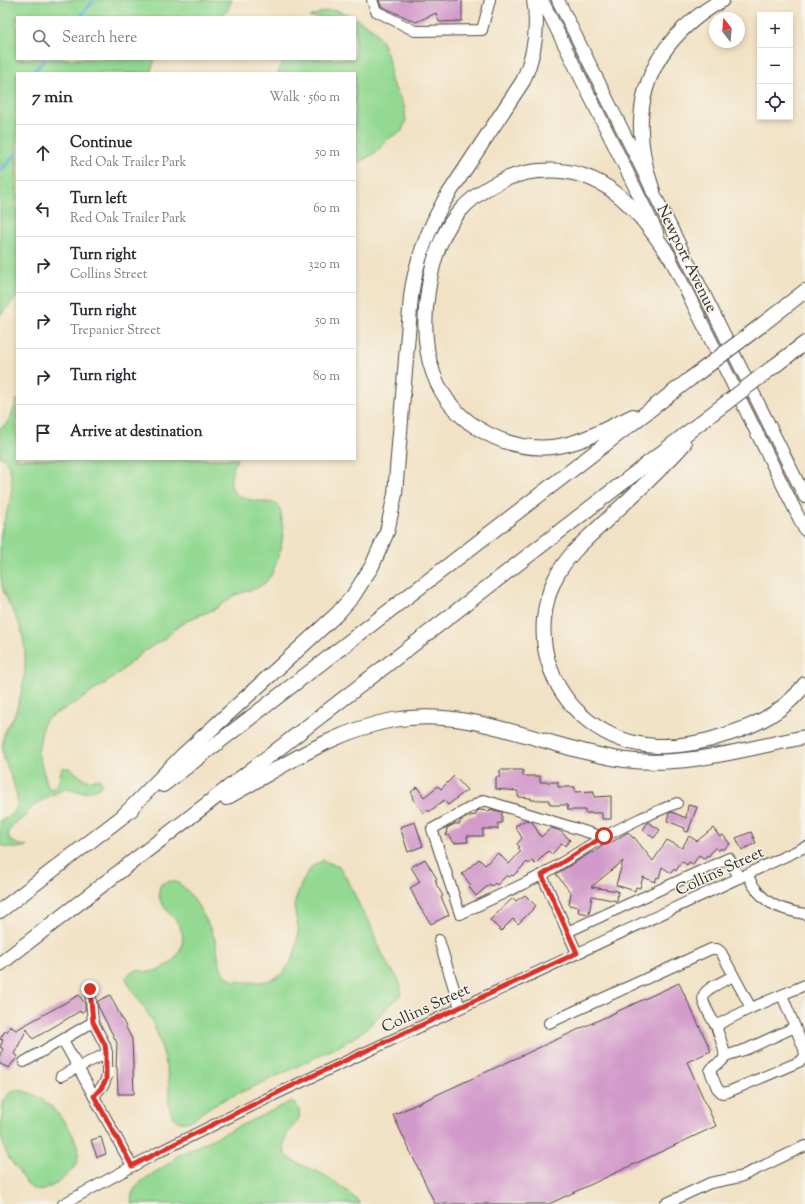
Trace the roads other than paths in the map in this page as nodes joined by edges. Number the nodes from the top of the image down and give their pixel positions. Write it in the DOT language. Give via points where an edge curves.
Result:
graph roads {
  1 [pos="372,0"];
  2 [pos="490,0"];
  3 [pos="534,0"];
  4 [pos="542,0"];
  5 [pos="558,0"];
  6 [pos="722,0"];
  7 [pos="653,191"];
  8 [pos="669,256"];
  9 [pos="805,285"];
  10 [pos="805,291"];
  11 [pos="786,306"];
  12 [pos="805,343"];
  13 [pos="660,402"];
  14 [pos="709,416"];
  15 [pos="805,497"];
  16 [pos="805,530"];
  17 [pos="805,684"];
  18 [pos="805,737"];
  19 [pos="678,803"];
  20 [pos="124,815"];
  21 [pos="188,818"];
  22 [pos="603,837"];
  23 [pos="805,847"];
  24 [pos="542,875"];
  25 [pos="743,876"];
  26 [pos="0,911"];
  27 [pos="805,914"];
  28 [pos="567,932"];
  29 [pos="439,940"];
  30 [pos="577,953"];
  31 [pos="0,964"];
  32 [pos="733,976"];
  33 [pos="805,985"];
  34 [pos="90,989"];
  35 [pos="782,995"];
  36 [pos="460,1008"];
  37 [pos="751,1008"];
  38 [pos="93,1022"];
  39 [pos="549,1023"];
  40 [pos="795,1027"];
  41 [pos="717,1028"];
  42 [pos="63,1040"];
  43 [pos="106,1053"];
  44 [pos="725,1056"];
  45 [pos="24,1062"];
  46 [pos="78,1068"];
  47 [pos="62,1076"];
  48 [pos="94,1096"];
  49 [pos="805,1146"];
  50 [pos="132,1166"];
  51 [pos="62,1204"];
  52 [pos="665,1204"];
  1 -- 2 [label="street" via="376,10 415,31 482,30"];
  3 -- 20 [label="highway" via="537,20 536,41 532,60 523,81 444,201 420,254 411,297 395,494 391,520 378,556 359,587 337,614 182,756"];
  4 -- 8 [label="main road, Newport Avenue"];
  5 -- 7 [label="main road, Newport Avenue"];
  6 -- 7 [label="highway" via="698,16 675,39 662,55 647,83 640,134 644,162"];
  7 -- 15 [label="main road, Newport Avenue"];
  8 -- 13 [label="highway" via="635,209 600,182 582,175 559,171 518,175 482,192 453,220 443,237 433,266 428,286 424,333 428,360 434,377 452,405 483,432 517,444 552,447 569,444"];
  8 -- 16 [label="main road, Newport Avenue"];
  9 -- 11 [label="highway"];
  10 -- 11 [label="highway"];
  11 -- 13 [label="highway, bridge"];
  12 -- 14 [label="highway, bridge"];
  13 -- 20 [label="highway"];
  14 -- 17 [label="highway" via="659,472 562,566 552,586 544,618 544,642 550,667 564,694 577,711 590,722 621,739 657,746 692,744 738,731 787,704"];
  14 -- 21 [label="highway"];
  18 -- 21 [label="highway" via="697,758 648,762 600,755 463,720 432,717 399,719 359,729 329,741"];
  19 -- 22 [label="street"];
  20 -- 26 [label="highway"];
  21 -- 31 [label="highway"];
  22 -- 24 [label="street"];
  22 -- 24 [label="street" via="484,800 432,829 460,914"];
  23 -- 25 [label="street, Collins Street"];
  24 -- 28 [label="street"];
  25 -- 27 [label="street" via="764,900 781,909"];
  25 -- 28 [label="street" via="729,858"];
  25 -- 30 [label="street, Collins Street"];
  28 -- 30 [label="street"];
  29 -- 36 [label="street"];
  30 -- 36 [label="street, Collins Street"];
  32 -- 37 [label="street"];
  32 -- 39 [label="street" via="721,952 710,949"];
  32 -- 41 [label="street" via="703,994 704,1006"];
  33 -- 35 [label="street"];
  34 -- 38 [label="street"];
  35 -- 37 [label="street"];
  35 -- 40 [label="street"];
  36 -- 50 [label="street, Collins Street" via="276,1094"];
  37 -- 41 [label="street" via="721,1023"];
  38 -- 42 [label="street"];
  38 -- 43 [label="street" via="105,1045"];
  40 -- 44 [label="street" via="748,1049"];
  40 -- 44 [label="street" via="804,1049 805,1056 801,1061 722,1093 710,1071"];
  41 -- 44 [label="street"];
  42 -- 45 [label="street"];
  42 -- 46 [label="street"];
  43 -- 46 [label="street"];
  43 -- 48 [label="street" via="106,1080"];
  46 -- 47 [label="street"];
  46 -- 48 [label="street"];
  48 -- 50 [label="street"];
  49 -- 52 [label="street" via="740,1177 710,1183"];
  50 -- 51 [label="street, Collins Street"];
}
